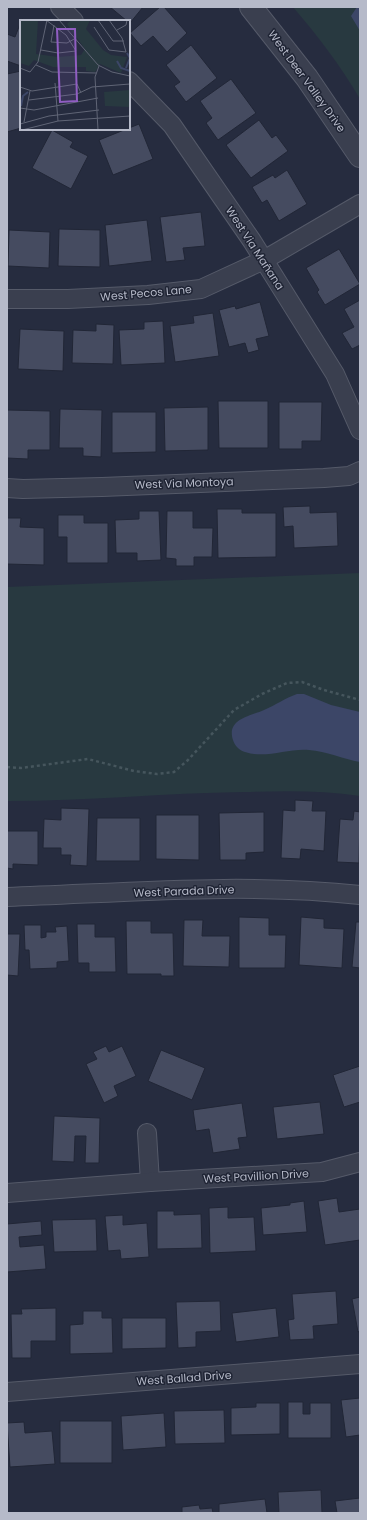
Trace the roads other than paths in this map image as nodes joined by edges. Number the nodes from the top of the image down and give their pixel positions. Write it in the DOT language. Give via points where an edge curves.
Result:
graph roads {
  1 [pos="60,7"];
  2 [pos="252,7"];
  3 [pos="73,20"];
  4 [pos="130,82"];
  5 [pos="360,156"];
  6 [pos="360,204"];
  7 [pos="264,260"];
  8 [pos="7,299"];
  9 [pos="360,430"];
  10 [pos="360,471"];
  11 [pos="7,488"];
  12 [pos="360,895"];
  13 [pos="7,897"];
  14 [pos="146,1132"];
  15 [pos="360,1162"];
  16 [pos="150,1182"];
  17 [pos="7,1193"];
  18 [pos="360,1364"];
  19 [pos="7,1392"];
  1 -- 3 [label="street"];
  2 -- 5 [label="street, West Deer Valley Drive" via="307,78"];
  4 -- 7 [label="street, West Via Mañana" via="172,125"];
  6 -- 7 [label="street, West Pecos Lane"];
  7 -- 8 [label="street, West Pecos Lane" via="201,288 148,295"];
  7 -- 9 [label="street, West Via Mañana" via="335,374"];
  10 -- 11 [label="street, West Via Montoya" via="349,476 324,478"];
  12 -- 13 [label="street, West Parada Drive" via="326,891 230,889"];
  14 -- 16 [label="street"];
  15 -- 16 [label="street, West Pavillion Drive" via="322,1172"];
  16 -- 17 [label="street, West Pavillion Drive"];
  18 -- 19 [label="street, West Ballad Drive"];
}
